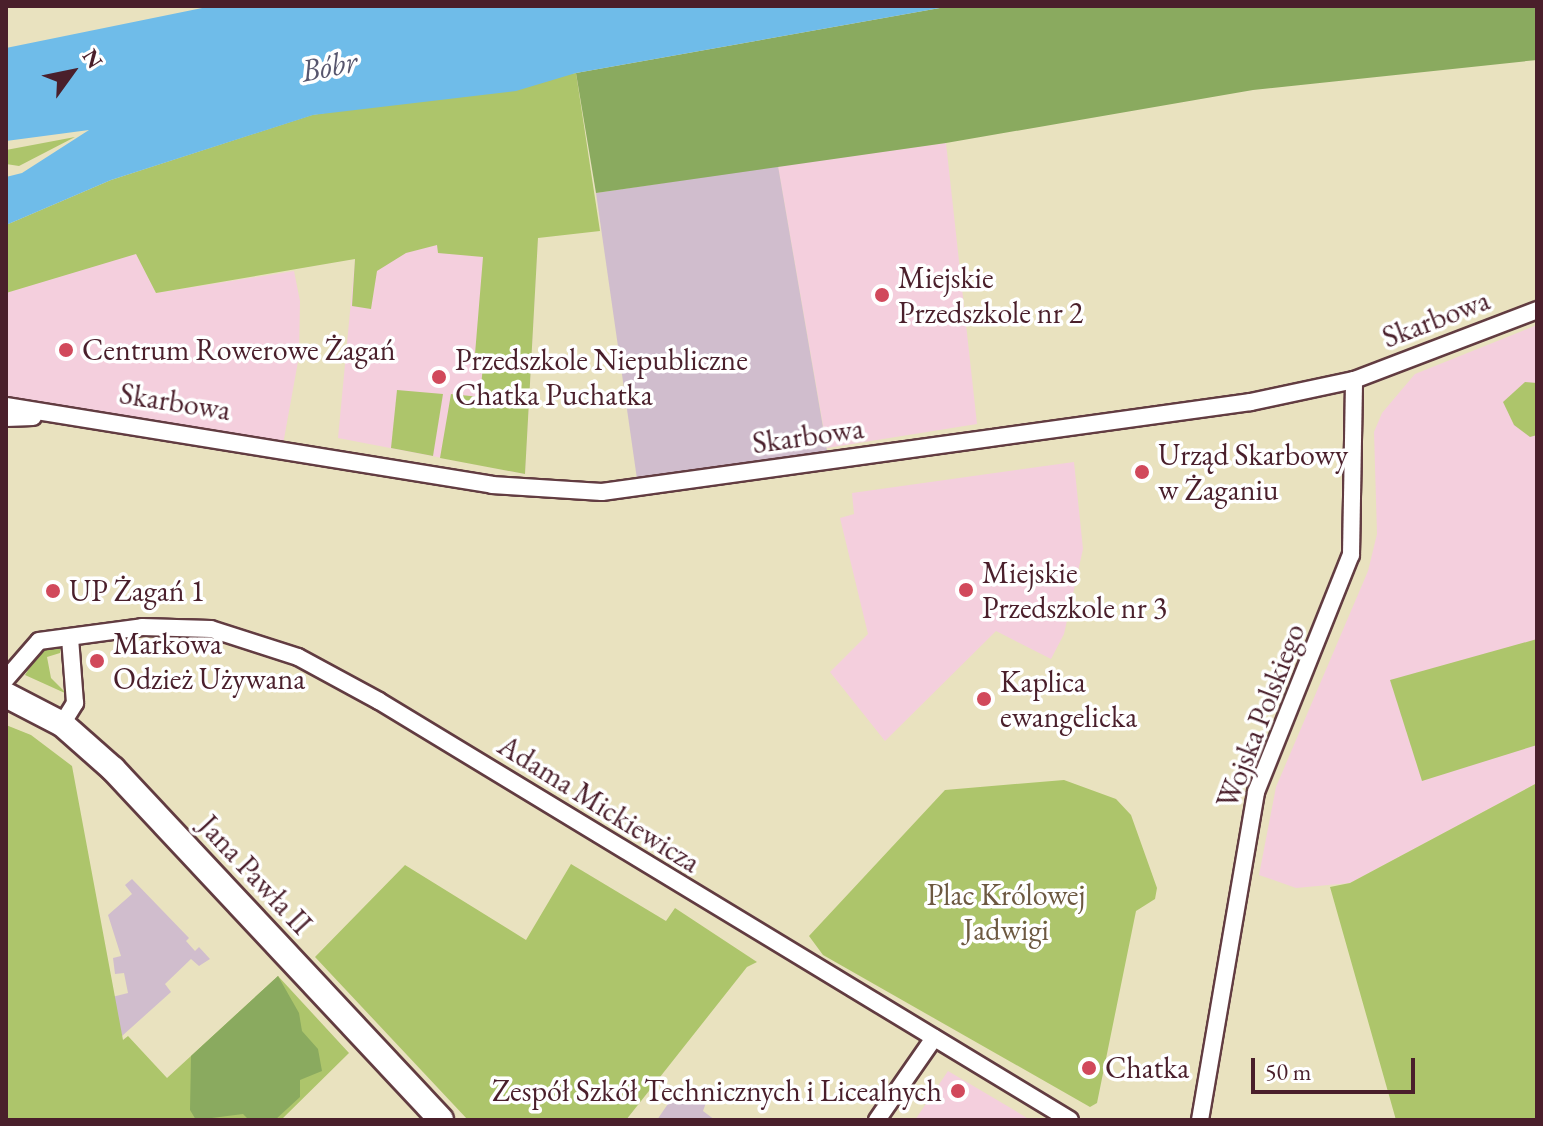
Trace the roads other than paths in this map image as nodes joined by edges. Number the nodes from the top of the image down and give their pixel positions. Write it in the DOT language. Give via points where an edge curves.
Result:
graph roads {
  1 [pos="1537,310"];
  2 [pos="1354,380"];
  3 [pos="6,406"];
  4 [pos="75,415"];
  5 [pos="6,418"];
  6 [pos="70,638"];
  7 [pos="6,679"];
  8 [pos="6,695"];
  9 [pos="62,724"];
  10 [pos="934,1038"];
  11 [pos="441,1120"];
  12 [pos="877,1120"];
  13 [pos="1070,1120"];
  14 [pos="1200,1120"];
  1 -- 2 [label="street, Skarbowa"];
  2 -- 4 [label="street, Skarbowa" via="1251,402 1038,435 602,492 492,485"];
  2 -- 14 [label="street, Wojska Polskiego" via="1351,555 1256,792"];
  3 -- 4 [label="street, Skarbowa"];
  4 -- 5 [label="street, Skarbowa"];
  6 -- 7 [label="street, Adama Mickiewicza" via="32,645"];
  6 -- 9 [label="street" via="75,703"];
  6 -- 10 [label="street, Adama Mickiewicza" via="142,627 191,627 298,657"];
  8 -- 9 [label="main road, Jana Pawła II"];
  9 -- 11 [label="main road, Jana Pawła II" via="113,769"];
  10 -- 12 [label="street"];
  10 -- 13 [label="street, Adama Mickiewicza"];
}
